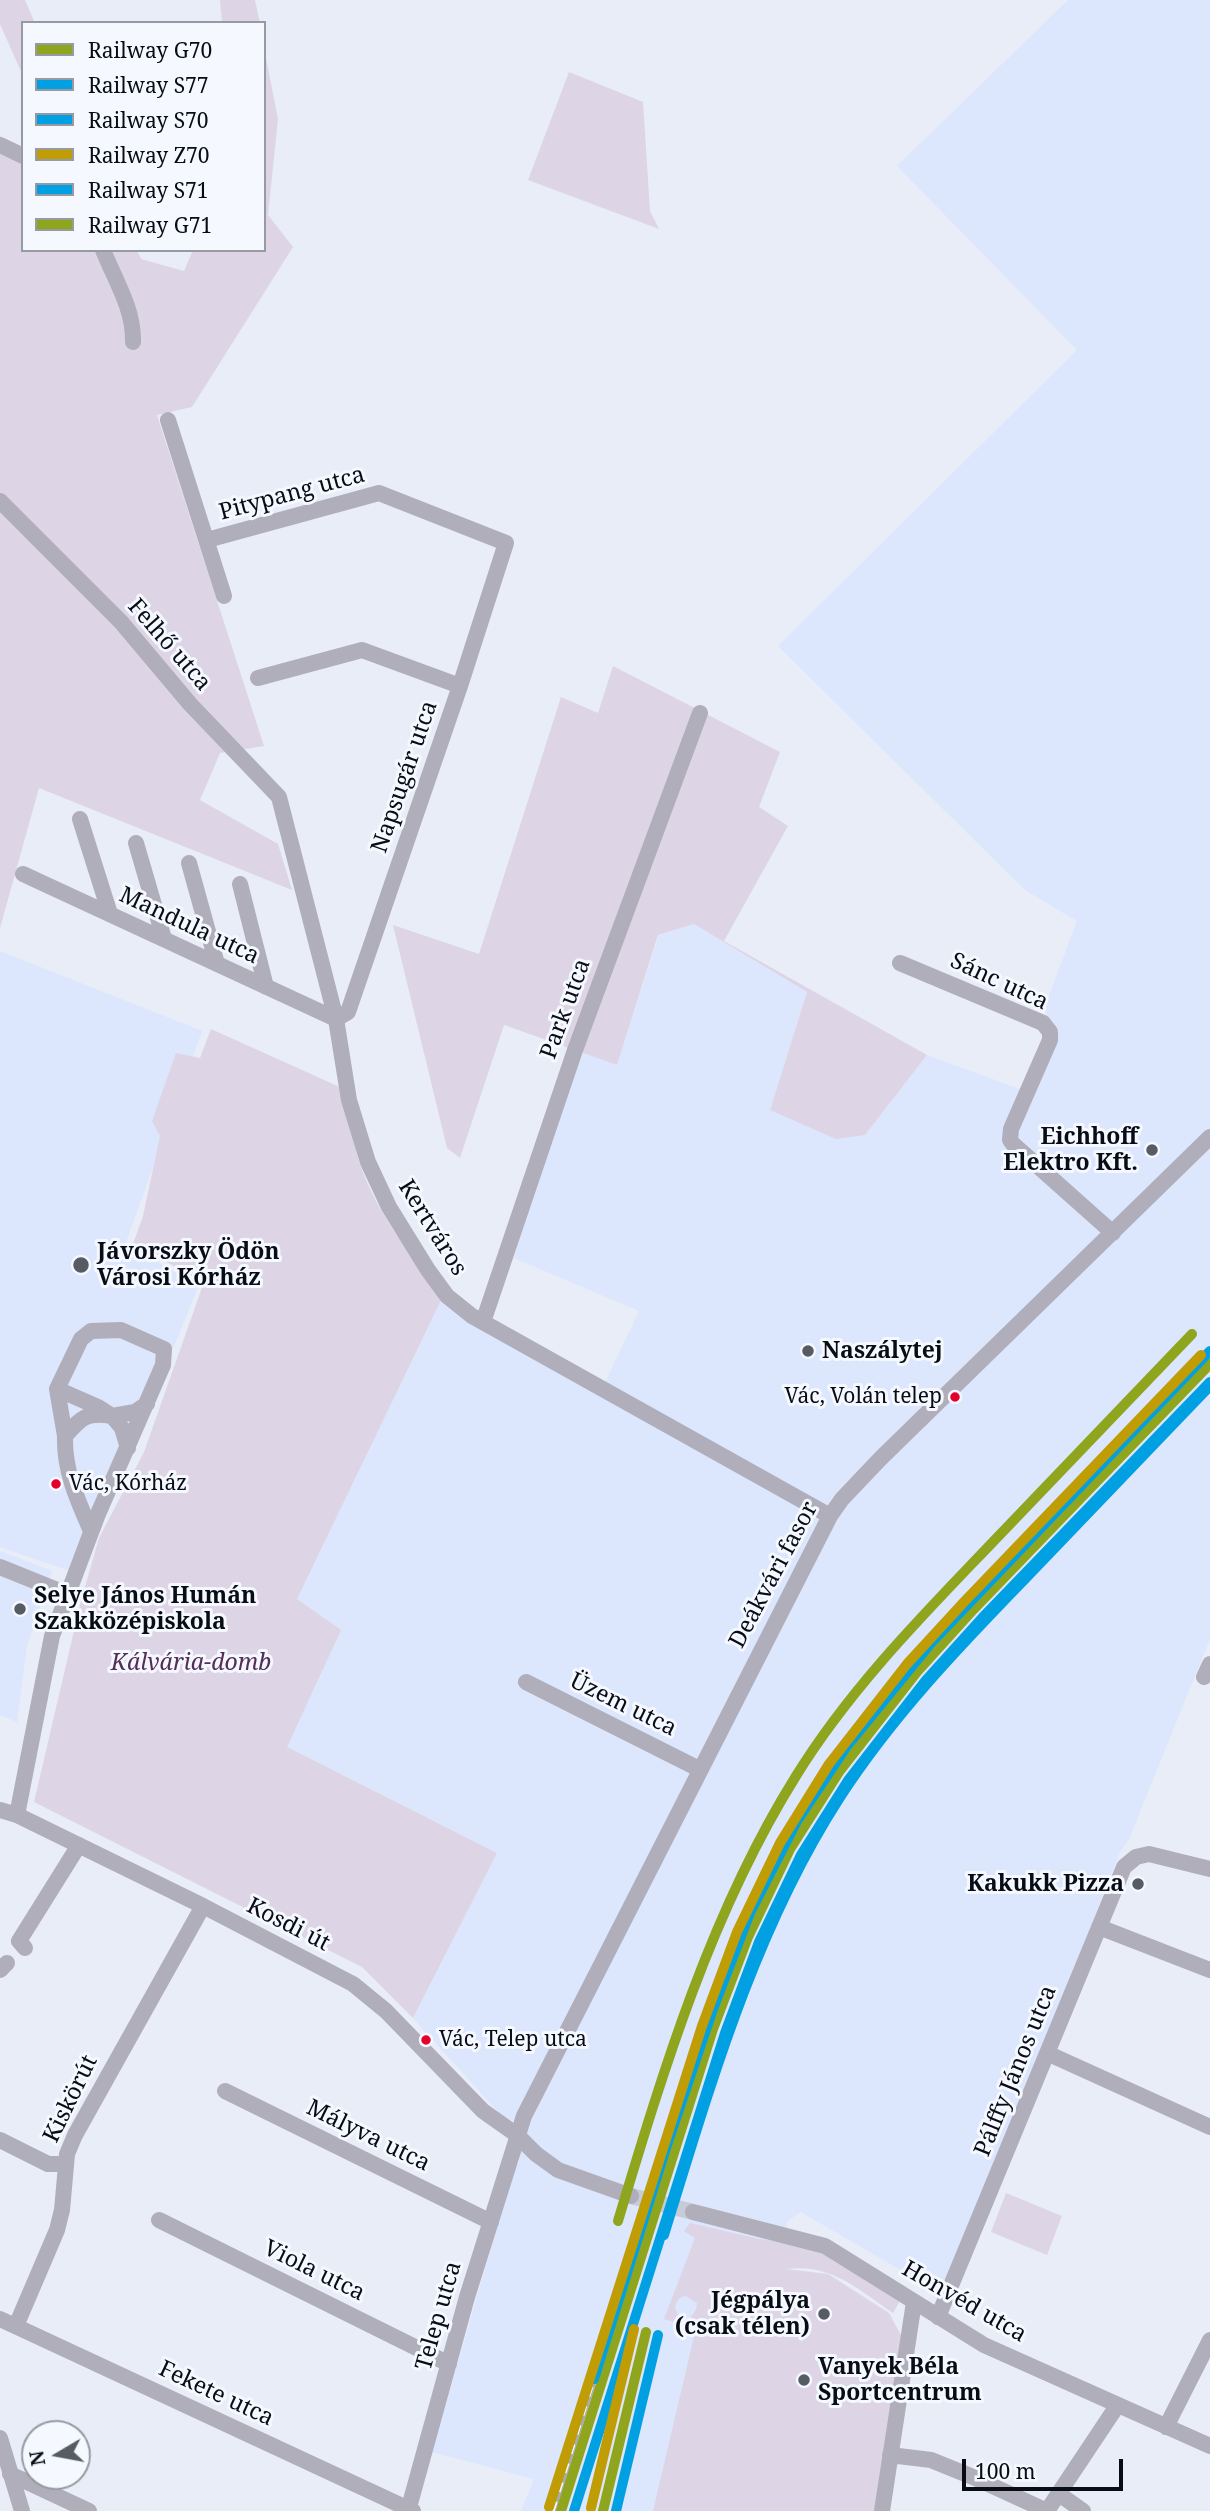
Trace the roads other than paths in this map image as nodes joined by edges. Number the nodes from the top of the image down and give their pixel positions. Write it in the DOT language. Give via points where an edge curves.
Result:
graph roads {
  1 [pos="0,145"];
  2 [pos="21,155"];
  3 [pos="104,252"];
  4 [pos="133,342"];
  5 [pos="168,420"];
  6 [pos="0,501"];
  7 [pos="207,540"];
  8 [pos="506,543"];
  9 [pos="224,596"];
  10 [pos="258,678"];
  11 [pos="460,686"];
  12 [pos="700,713"];
  13 [pos="279,797"];
  14 [pos="80,819"];
  15 [pos="136,843"];
  16 [pos="189,863"];
  17 [pos="23,874"];
  18 [pos="240,884"];
  19 [pos="110,914"];
  20 [pos="164,939"];
  21 [pos="900,963"];
  22 [pos="217,964"];
  23 [pos="266,987"];
  24 [pos="336,1019"];
  25 [pos="1210,1137"];
  26 [pos="1113,1233"];
  27 [pos="483,1322"];
  28 [pos="57,1389"];
  29 [pos="147,1404"];
  30 [pos="112,1416"];
  31 [pos="65,1436"];
  32 [pos="128,1448"];
  33 [pos="830,1516"];
  34 [pos="90,1531"];
  35 [pos="0,1567"];
  36 [pos="67,1594"];
  37 [pos="526,1682"];
  38 [pos="699,1769"];
  39 [pos="0,1810"];
  40 [pos="17,1815"];
  41 [pos="79,1845"];
  42 [pos="1210,1869"];
  43 [pos="203,1906"];
  44 [pos="1099,1927"];
  45 [pos="25,1948"];
  46 [pos="1210,1970"];
  47 [pos="1049,2054"];
  48 [pos="225,2091"];
  49 [pos="1210,2127"];
  50 [pos="517,2135"];
  51 [pos="0,2140"];
  52 [pos="66,2164"];
  53 [pos="631,2196"];
  54 [pos="693,2212"];
  55 [pos="159,2220"];
  56 [pos="491,2222"];
  57 [pos="914,2302"];
  58 [pos="938,2317"];
  59 [pos="0,2319"];
  60 [pos="16,2326"];
  61 [pos="1210,2340"];
  62 [pos="449,2364"];
  63 [pos="1117,2406"];
  64 [pos="1166,2427"];
  65 [pos="0,2438"];
  66 [pos="1210,2446"];
  67 [pos="890,2455"];
  68 [pos="10,2474"];
  69 [pos="1059,2494"];
  70 [pos="410,2510"];
  71 [pos="22,2511"];
  72 [pos="89,2511"];
  73 [pos="882,2511"];
  74 [pos="1047,2511"];
  75 [pos="1083,2511"];
  1 -- 2 [label="street"];
  3 -- 4 [label="street" via="130,312"];
  5 -- 7 [label="street"];
  6 -- 13 [label="street, Felhő utca" via="121,622 190,704"];
  7 -- 8 [label="street, Pitypang utca" via="379,494"];
  7 -- 9 [label="street"];
  8 -- 11 [label="street, Napsugár utca"];
  10 -- 11 [label="street" via="362,650"];
  11 -- 24 [label="street, Napsugár utca" via="348,1012"];
  12 -- 27 [label="street, Park utca" via="575,1050"];
  13 -- 24 [label="street, Kertváros"];
  14 -- 19 [label="street"];
  15 -- 20 [label="street"];
  16 -- 22 [label="street"];
  17 -- 19 [label="street, Mandula utca"];
  18 -- 23 [label="street"];
  19 -- 20 [label="street, Mandula utca"];
  20 -- 22 [label="street, Mandula utca"];
  21 -- 26 [label="street, Sánc utca" via="1043,1023 1050,1040 1010,1140"];
  22 -- 23 [label="street, Mandula utca"];
  23 -- 24 [label="street, Mandula utca"];
  24 -- 27 [label="street, Kertváros" via="354,1120 389,1207 447,1296"];
  25 -- 26 [label="street, Deákvári fasor"];
  26 -- 33 [label="street, Deákvári fasor" via="881,1458"];
  27 -- 33 [label="street, Kertváros"];
  28 -- 29 [label="street" via="81,1339 91,1331 121,1330 164,1349 163,1365"];
  28 -- 30 [label="street"];
  28 -- 31 [label="street"];
  29 -- 30 [label="street" via="135,1412"];
  29 -- 32 [label="street"];
  30 -- 31 [label="street" via="83,1416"];
  30 -- 32 [label="street" via="122,1428"];
  31 -- 34 [label="street" via="64,1460"];
  32 -- 34 [label="street"];
  33 -- 38 [label="street, Deákvári fasor"];
  34 -- 36 [label="street"];
  35 -- 36 [label="street"];
  36 -- 40 [label="street" via="47,1656"];
  37 -- 38 [label="street, Üzem utca"];
  38 -- 50 [label="street, Deákvári fasor"];
  39 -- 40 [label="street, Kosdi út"];
  40 -- 41 [label="street, Kosdi út"];
  41 -- 43 [label="street, Kosdi út"];
  41 -- 45 [label="street" via="19,1941"];
  42 -- 44 [label="street, Pálffy János utca" via="1149,1854 1136,1857 1124,1867"];
  43 -- 50 [label="street, Kosdi út" via="353,1984 386,2011 483,2111"];
  43 -- 52 [label="street, Kiskörút" via="88,2109"];
  44 -- 46 [label="street"];
  44 -- 47 [label="street, Pálffy János utca"];
  47 -- 49 [label="street"];
  47 -- 58 [label="street, Pálffy János utca"];
  48 -- 56 [label="street, Mályva utca"];
  50 -- 53 [label="street" via="558,2170"];
  50 -- 56 [label="street, Telep utca"];
  51 -- 52 [label="street" via="48,2164"];
  52 -- 60 [label="street, Kiskörút" via="57,2230"];
  54 -- 57 [label="street, Honvéd utca" via="825,2245"];
  55 -- 62 [label="street, Viola utca"];
  56 -- 62 [label="street, Telep utca"];
  57 -- 58 [label="street, Honvéd utca"];
  57 -- 67 [label="street"];
  58 -- 63 [label="street, Honvéd utca" via="984,2345"];
  59 -- 60 [label="street, Fekete utca"];
  60 -- 70 [label="street, Fekete utca"];
  61 -- 64 [label="street"];
  62 -- 70 [label="street, Telep utca"];
  63 -- 64 [label="street, Honvéd utca"];
  63 -- 69 [label="street"];
  64 -- 66 [label="street, Honvéd utca"];
  65 -- 68 [label="street"];
  67 -- 73 [label="street"];
  67 -- 74 [label="street" via="930,2460"];
  68 -- 71 [label="street"];
  68 -- 72 [label="street"];
  69 -- 74 [label="street"];
  69 -- 75 [label="street"];
}
